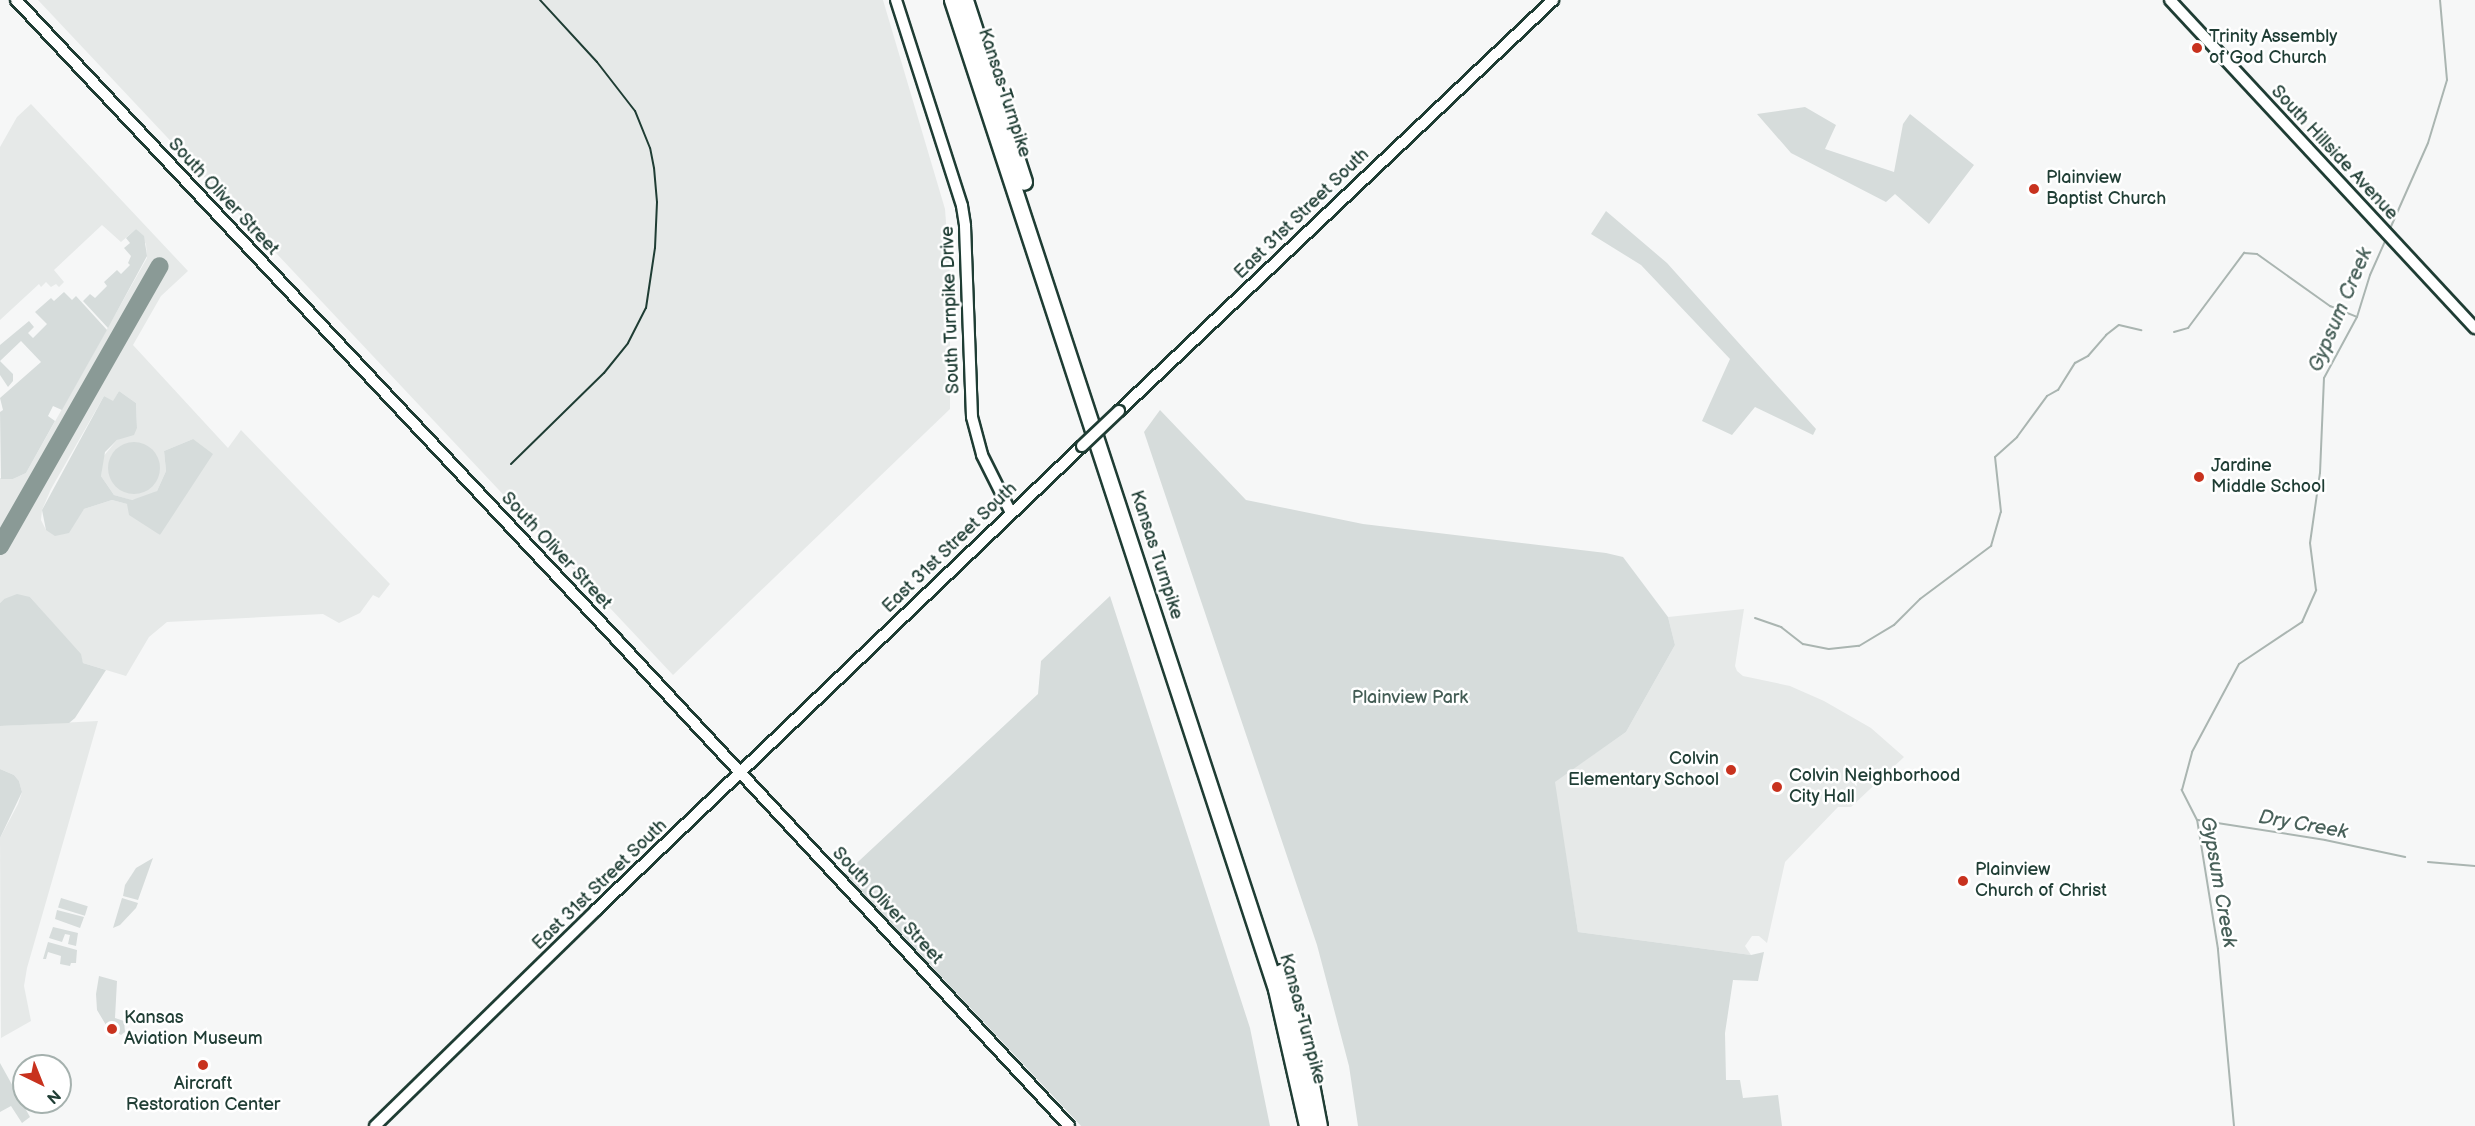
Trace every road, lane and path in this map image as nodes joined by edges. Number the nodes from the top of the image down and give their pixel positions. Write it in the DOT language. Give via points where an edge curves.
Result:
graph roads {
  1 [pos="16,0"];
  2 [pos="896,0"];
  3 [pos="952,0"];
  4 [pos="965,0"];
  5 [pos="1553,0"];
  6 [pos="2170,0"];
  7 [pos="2475,328"];
  8 [pos="1011,513"];
  9 [pos="741,772"];
  10 [pos="375,1126"];
  11 [pos="1070,1126"];
  12 [pos="1308,1126"];
  13 [pos="1319,1126"];
  1 -- 9 [label="street, South Oliver Street"];
  2 -- 8 [label="street, South Turnpike Drive" via="962,206 972,417 982,454"];
  3 -- 12 [label="highway, Kansas Turnpike" via="1276,989"];
  4 -- 13 [label="highway, Kansas Turnpike" via="1285,984 1306,1058"];
  5 -- 8 [label="street, East 31st Street South, bridge"];
  6 -- 7 [label="street, South Hillside Avenue"];
  8 -- 9 [label="street, East 31st Street South"];
  9 -- 10 [label="street, East 31st Street South"];
  9 -- 11 [label="street, South Oliver Street"];
}
